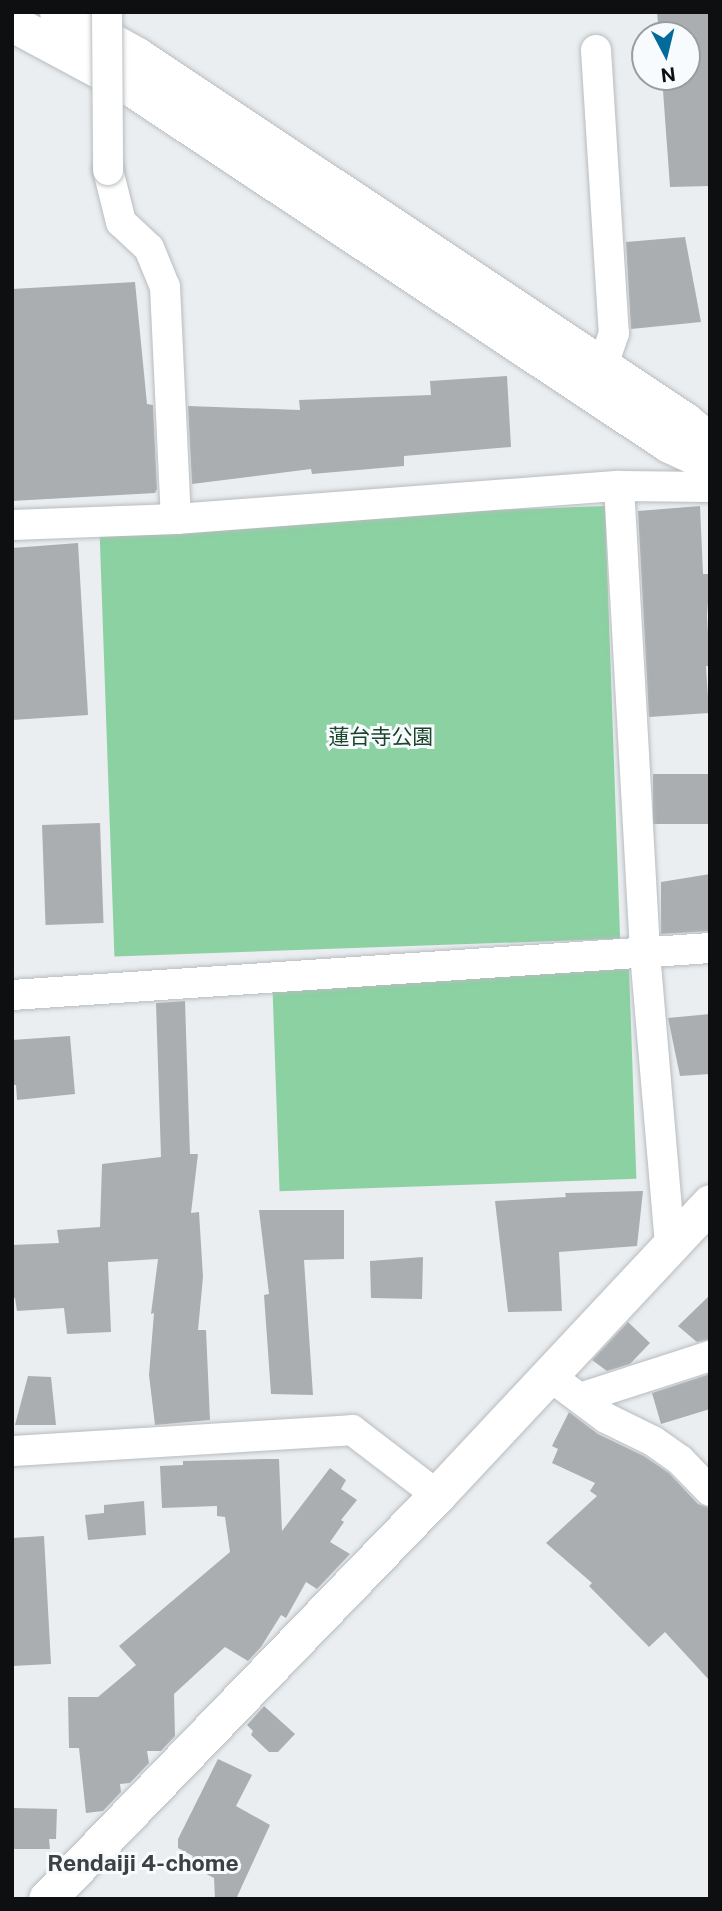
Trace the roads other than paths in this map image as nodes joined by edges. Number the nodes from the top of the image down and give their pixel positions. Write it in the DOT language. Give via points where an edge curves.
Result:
graph roads {
  1 [pos="58,12"];
  2 [pos="107,12"];
  3 [pos="12,23"];
  4 [pos="596,50"];
  5 [pos="603,365"];
  6 [pos="710,442"];
  7 [pos="710,463"];
  8 [pos="619,486"];
  9 [pos="710,487"];
  10 [pos="176,519"];
  11 [pos="12,525"];
  12 [pos="710,948"];
  13 [pos="645,953"];
  14 [pos="12,995"];
  15 [pos="710,1203"];
  16 [pos="670,1243"];
  17 [pos="710,1356"];
  18 [pos="547,1374"];
  19 [pos="580,1398"];
  20 [pos="12,1451"];
  21 [pos="710,1491"];
  22 [pos="437,1495"];
  23 [pos="47,1899"];
  1 -- 5 [label="street" via="137,56"];
  2 -- 10 [label="street, bridge" via="108,170 121,222 149,248 165,287"];
  3 -- 7 [label="street" via="127,84 669,444"];
  4 -- 5 [label="street" via="614,333"];
  5 -- 6 [label="street"];
  8 -- 9 [label="street"];
  8 -- 10 [label="street"];
  8 -- 13 [label="street"];
  10 -- 11 [label="street"];
  12 -- 13 [label="street"];
  13 -- 14 [label="street"];
  13 -- 16 [label="street"];
  15 -- 16 [label="street"];
  16 -- 18 [label="street"];
  17 -- 19 [label="street"];
  18 -- 19 [label="street"];
  18 -- 22 [label="street"];
  19 -- 21 [label="street" via="606,1418 653,1441"];
  20 -- 22 [label="street" via="352,1430"];
  22 -- 23 [label="street"];
}
